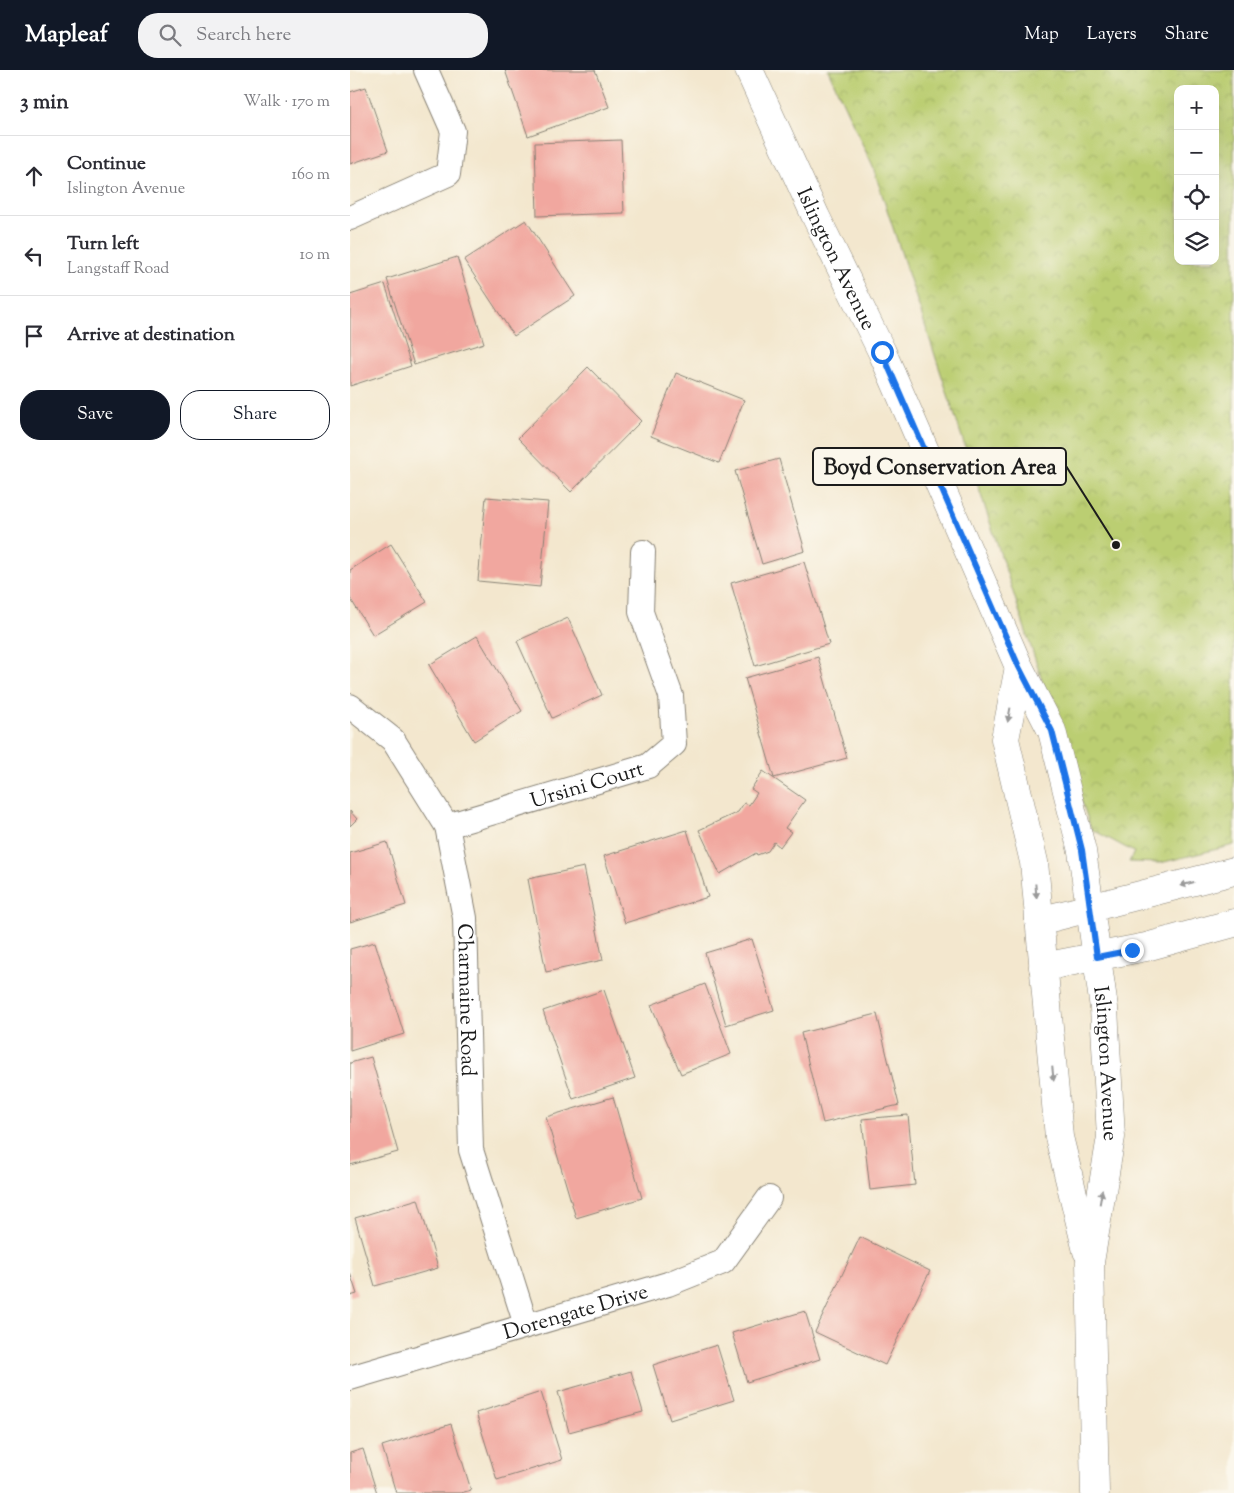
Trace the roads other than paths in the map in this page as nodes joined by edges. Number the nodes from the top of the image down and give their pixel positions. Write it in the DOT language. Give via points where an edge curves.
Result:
graph roads {
  1 [pos="426,70"];
  2 [pos="749,70"];
  3 [pos="350,218"];
  4 [pos="643,552"];
  5 [pos="1019,667"];
  6 [pos="350,706"];
  7 [pos="447,826"];
  8 [pos="1234,871"];
  9 [pos="1090,908"];
  10 [pos="1039,921"];
  11 [pos="1234,923"];
  12 [pos="1097,957"];
  13 [pos="1043,967"];
  14 [pos="769,1198"];
  15 [pos="1090,1262"];
  16 [pos="526,1325"];
  17 [pos="350,1378"];
  18 [pos="1095,1493"];
  1 -- 3 [label="street" via="453,130 448,174"];
  2 -- 5 [label="main road, Islington Avenue" via="882,352"];
  4 -- 7 [label="street, Ursini Court" via="641,612 671,696 674,744 648,766"];
  5 -- 9 [label="main road, Islington Avenue" via="1052,731 1082,850"];
  5 -- 10 [label="main road, Islington Avenue, one-way" via="1005,739 1034,862"];
  6 -- 7 [label="street, Charmaine Road" via="392,740"];
  7 -- 16 [label="street, Charmaine Road" via="465,918 471,1150"];
  8 -- 9 [label="main road, one-way"];
  9 -- 10 [label="main road"];
  9 -- 12 [label="main road, Islington Avenue"];
  10 -- 13 [label="main road, Islington Avenue"];
  11 -- 12 [label="main road"];
  12 -- 13 [label="main road"];
  15 -- 12 [label="main road, Islington Avenue, one-way" via="1111,1137 1104,1008"];
  13 -- 15 [label="main road, Islington Avenue, one-way" via="1059,1138"];
  14 -- 16 [label="street, Dorengate Drive" via="724,1262 668,1284"];
  15 -- 18 [label="main road, Islington Avenue"];
  16 -- 17 [label="street, Dorengate Drive"];
}
